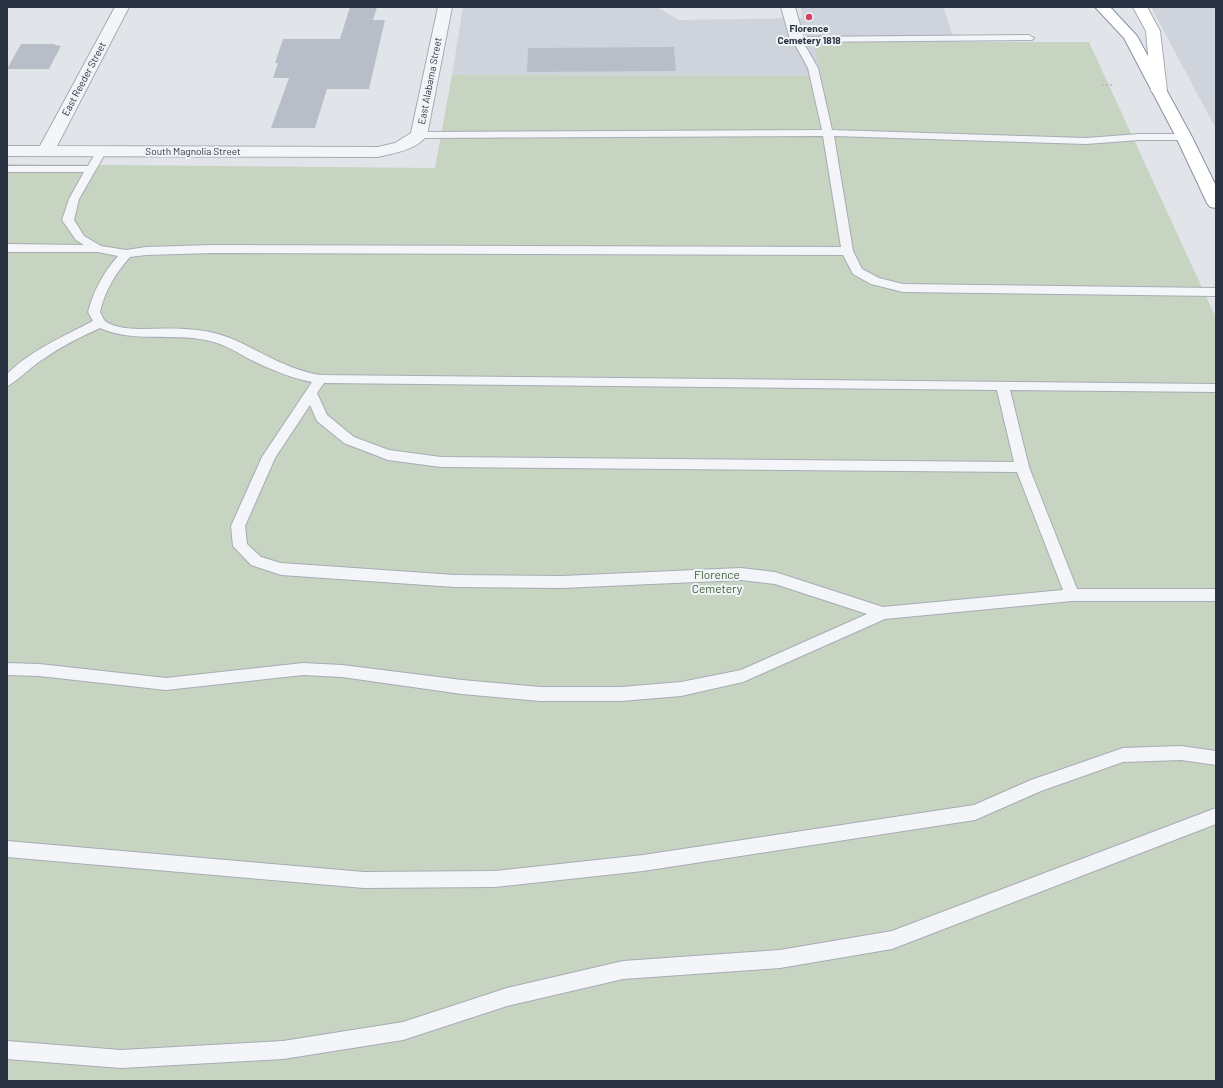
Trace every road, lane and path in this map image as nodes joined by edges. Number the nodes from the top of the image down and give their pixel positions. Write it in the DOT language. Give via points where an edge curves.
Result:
graph roads {
  1 [pos="122,7"];
  2 [pos="444,7"];
  3 [pos="788,7"];
  4 [pos="1102,7"];
  5 [pos="1140,7"];
  6 [pos="1029,38"];
  7 [pos="797,39"];
  8 [pos="1102,85"];
  9 [pos="1113,85"];
  10 [pos="1159,91"];
  11 [pos="828,133"];
  12 [pos="419,135"];
  13 [pos="1184,137"];
  14 [pos="7,151"];
  15 [pos="46,152"];
  16 [pos="101,152"];
  17 [pos="378,152"];
  18 [pos="7,169"];
  19 [pos="91,169"];
  20 [pos="1211,182"];
  21 [pos="1216,203"];
  22 [pos="7,248"];
  23 [pos="98,249"];
  24 [pos="847,251"];
  25 [pos="126,254"];
  26 [pos="1216,292"];
  27 [pos="100,323"];
  28 [pos="320,379"];
  29 [pos="7,382"];
  30 [pos="1002,385"];
  31 [pos="1216,388"];
  32 [pos="311,394"];
  33 [pos="1022,467"];
  34 [pos="1072,595"];
  35 [pos="1216,595"];
  36 [pos="882,613"];
  37 [pos="7,669"];
  38 [pos="1216,758"];
  39 [pos="1216,816"];
  40 [pos="7,849"];
  41 [pos="7,1050"];
  1 -- 15 [label="street, East Reeder Street"];
  2 -- 12 [label="street, East Alabama Street"];
  3 -- 7 [label="street"];
  4 -- 10 [label="main road" via="1130,36"];
  5 -- 10 [label="main road" via="1153,31"];
  6 -- 7 [label="lane"];
  7 -- 11 [label="lane" via="812,68"];
  8 -- 9 [label="path"];
  10 -- 13 [label="main road"];
  11 -- 12 [label="lane"];
  11 -- 13 [label="lane" via="1086,141"];
  11 -- 24 [label="lane"];
  12 -- 17 [label="street, East Alabama Street" via="401,146"];
  13 -- 20 [label="main road"];
  14 -- 15 [label="street, South Magnolia Street"];
  15 -- 16 [label="street, South Magnolia Street"];
  16 -- 17 [label="street, South Magnolia Street"];
  16 -- 19 [label="lane"];
  18 -- 19 [label="lane"];
  19 -- 23 [label="lane" via="74,199 68,220 80,238"];
  20 -- 21 [label="main road"];
  22 -- 23 [label="lane"];
  23 -- 25 [label="lane"];
  24 -- 25 [label="lane" via="213,249"];
  24 -- 26 [label="lane" via="857,271 875,281 903,288"];
  25 -- 27 [label="lane" via="106,278 98,295 94,312"];
  27 -- 28 [label="lane" via="132,333 174,332 207,336 225,341 302,376"];
  27 -- 29 [label="lane" via="38,357"];
  28 -- 30 [label="lane"];
  28 -- 32 [label="lane"];
  30 -- 31 [label="lane"];
  30 -- 33 [label="lane"];
  32 -- 33 [label="lane" via="322,418 349,440 388,455 441,462"];
  32 -- 36 [label="lane" via="269,457 238,526 240,546 256,561 281,568 455,581 562,582 741,574 775,578"];
  33 -- 34 [label="lane"];
  34 -- 35 [label="lane"];
  34 -- 36 [label="lane"];
  36 -- 37 [label="lane" via="743,676 681,689 621,694 540,694 470,688 342,671 302,669 166,684"];
  38 -- 40 [label="lane" via="1181,753 1123,756 1037,785 975,812 643,863 495,879 364,880"];
  39 -- 41 [label="lane" via="892,940 780,959 623,970 507,997 403,1031 283,1050 121,1059"];
}
